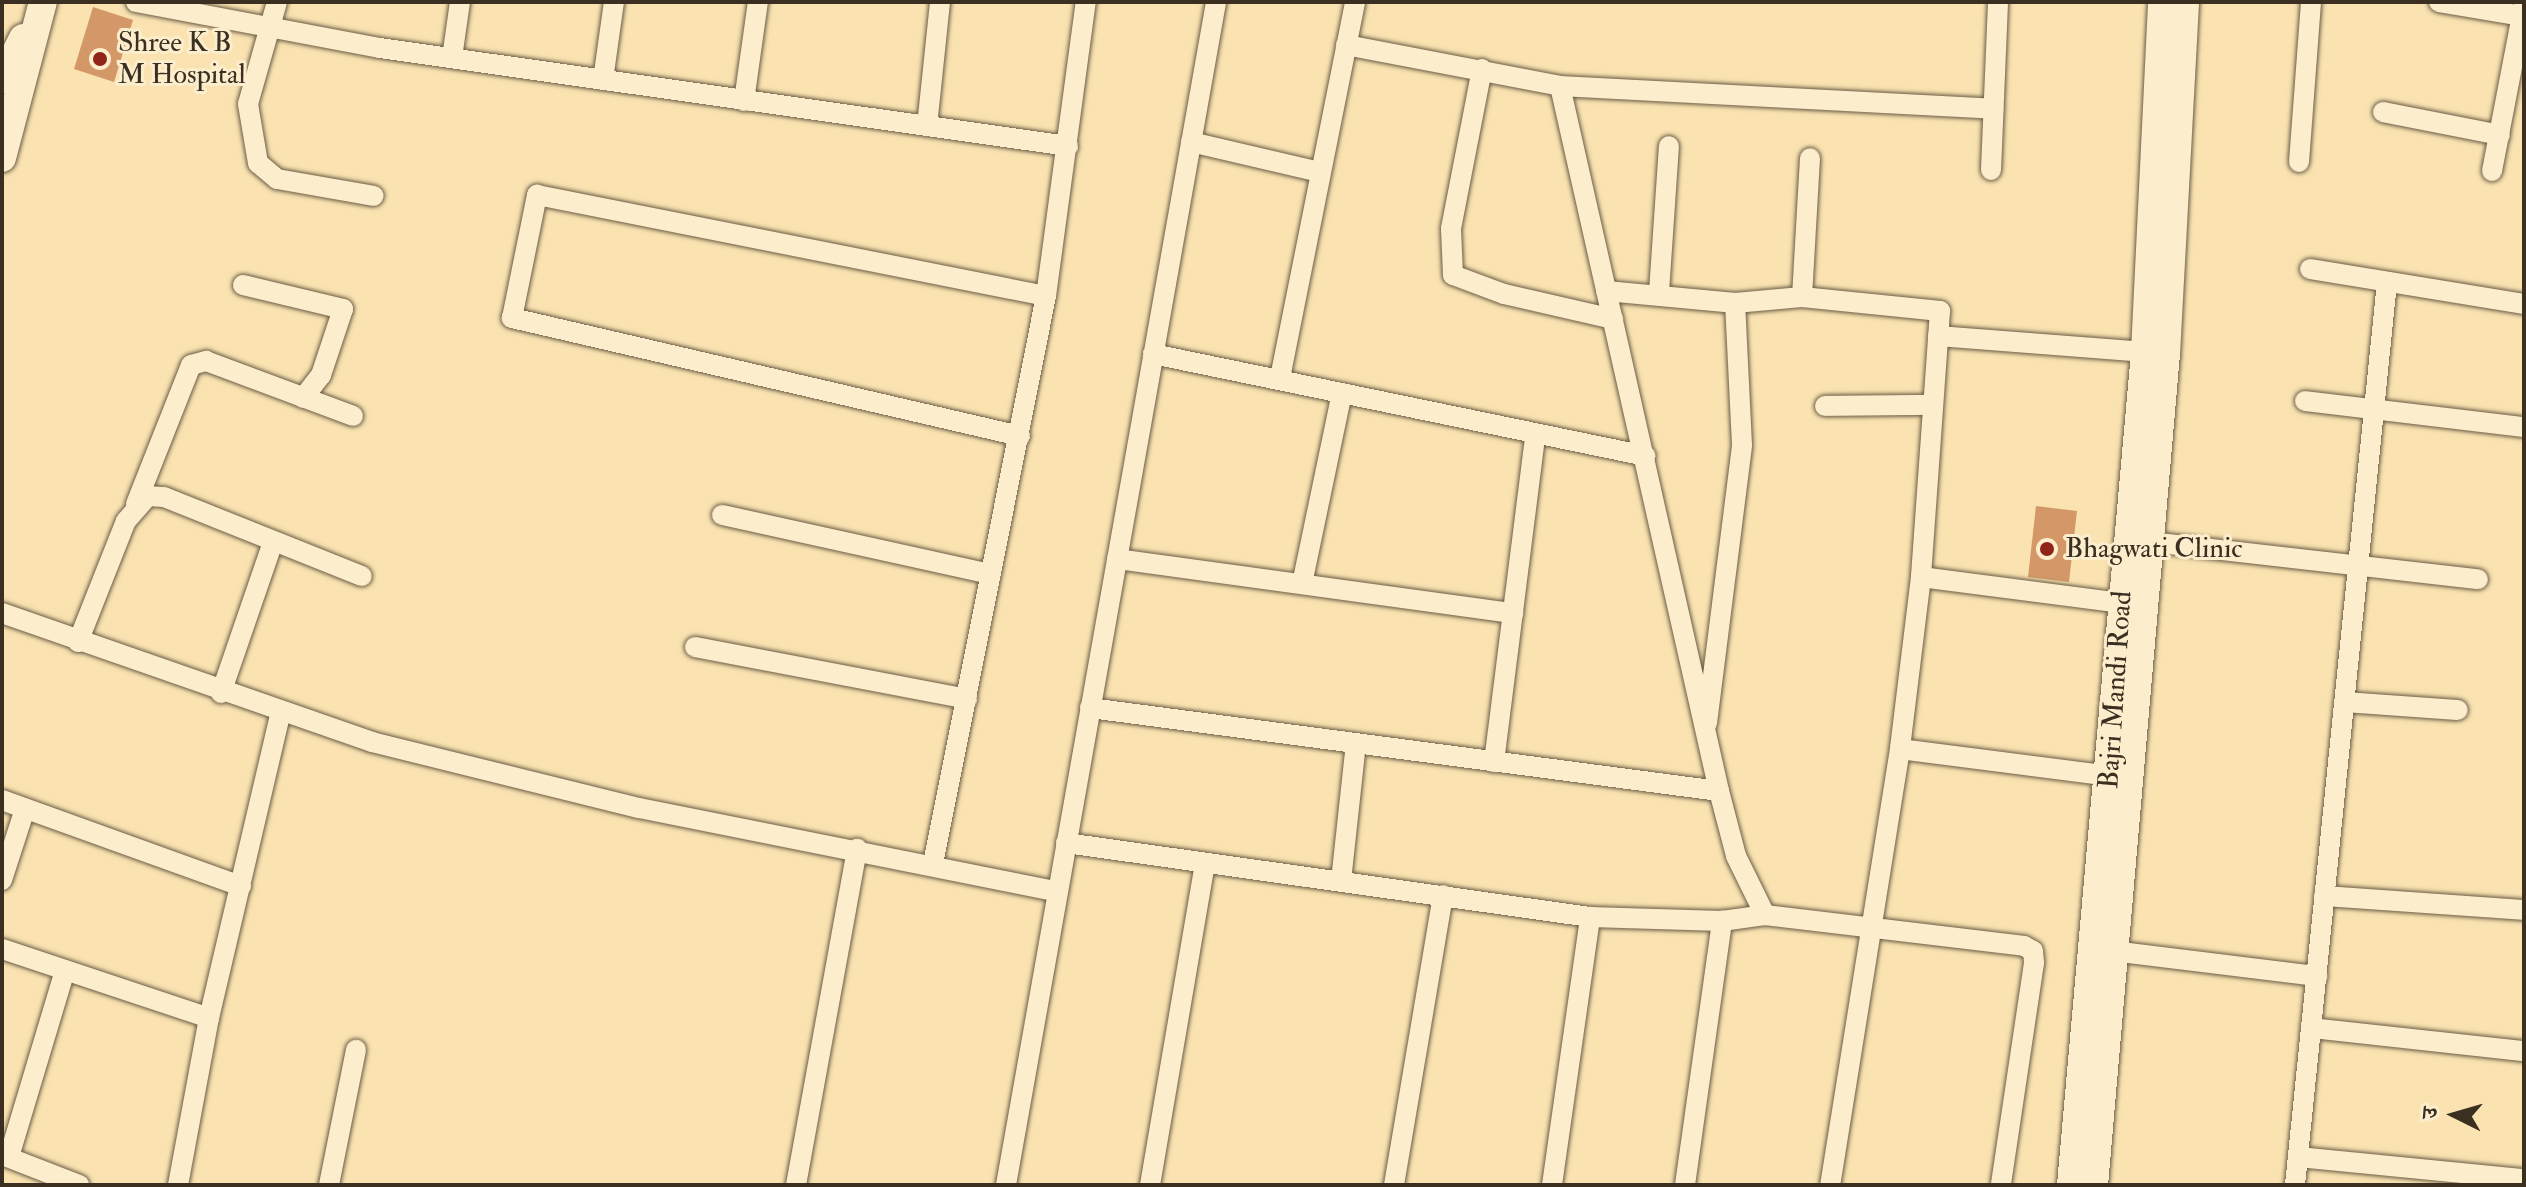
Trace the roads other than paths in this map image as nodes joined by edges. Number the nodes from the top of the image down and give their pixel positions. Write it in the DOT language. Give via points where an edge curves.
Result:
graph roads {
  1 [pos="42,2"];
  2 [pos="136,2"];
  3 [pos="277,2"];
  4 [pos="460,2"];
  5 [pos="614,2"];
  6 [pos="758,2"];
  7 [pos="940,2"];
  8 [pos="1086,2"];
  9 [pos="1216,2"];
  10 [pos="1355,2"];
  11 [pos="1998,2"];
  12 [pos="2162,2"];
  13 [pos="2185,2"];
  14 [pos="2311,2"];
  15 [pos="2439,2"];
  16 [pos="182,6"];
  17 [pos="2523,10"];
  18 [pos="271,29"];
  19 [pos="1346,45"];
  20 [pos="452,58"];
  21 [pos="1482,69"];
  22 [pos="2,80"];
  23 [pos="603,80"];
  24 [pos="1560,86"];
  25 [pos="744,101"];
  26 [pos="1993,109"];
  27 [pos="2383,112"];
  28 [pos="927,126"];
  29 [pos="2500,135"];
  30 [pos="1191,142"];
  31 [pos="1068,146"];
  32 [pos="1669,146"];
  33 [pos="2,158"];
  34 [pos="1810,158"];
  35 [pos="2299,162"];
  36 [pos="1991,170"];
  37 [pos="2492,171"];
  38 [pos="1320,172"];
  39 [pos="374,196"];
  40 [pos="2310,269"];
  41 [pos="2387,282"];
  42 [pos="243,285"];
  43 [pos="1606,291"];
  44 [pos="1659,292"];
  45 [pos="1046,296"];
  46 [pos="1802,297"];
  47 [pos="1735,303"];
  48 [pos="2524,304"];
  49 [pos="1613,319"];
  50 [pos="1938,336"];
  51 [pos="2145,352"];
  52 [pos="1153,354"];
  53 [pos="1280,378"];
  54 [pos="1342,393"];
  55 [pos="303,398"];
  56 [pos="2305,401"];
  57 [pos="1929,405"];
  58 [pos="1825,406"];
  59 [pos="2373,410"];
  60 [pos="353,416"];
  61 [pos="2524,427"];
  62 [pos="1020,436"];
  63 [pos="1535,436"];
  64 [pos="1646,456"];
  65 [pos="136,504"];
  66 [pos="722,515"];
  67 [pos="273,542"];
  68 [pos="2151,542"];
  69 [pos="1117,559"];
  70 [pos="2358,568"];
  71 [pos="991,574"];
  72 [pos="362,576"];
  73 [pos="1921,577"];
  74 [pos="2478,579"];
  75 [pos="1302,584"];
  76 [pos="2122,603"];
  77 [pos="2,613"];
  78 [pos="1513,613"];
  79 [pos="78,642"];
  80 [pos="695,647"];
  81 [pos="221,693"];
  82 [pos="967,699"];
  83 [pos="2344,702"];
  84 [pos="1090,708"];
  85 [pos="2458,710"];
  86 [pos="281,712"];
  87 [pos="1705,734"];
  88 [pos="1356,744"];
  89 [pos="1900,749"];
  90 [pos="1494,762"];
  91 [pos="2110,776"];
  92 [pos="1719,791"];
  93 [pos="2,800"];
  94 [pos="25,809"];
  95 [pos="1066,843"];
  96 [pos="857,848"];
  97 [pos="933,864"];
  98 [pos="1205,864"];
  99 [pos="2,880"];
  100 [pos="1341,881"];
  101 [pos="241,886"];
  102 [pos="1058,892"];
  103 [pos="1443,895"];
  104 [pos="2324,896"];
  105 [pos="2524,910"];
  106 [pos="1765,915"];
  107 [pos="1590,917"];
  108 [pos="1722,921"];
  109 [pos="1869,927"];
  110 [pos="2,949"];
  111 [pos="2107,951"];
  112 [pos="65,970"];
  113 [pos="2317,976"];
  114 [pos="209,1018"];
  115 [pos="2311,1028"];
  116 [pos="356,1050"];
  117 [pos="2524,1051"];
  118 [pos="6,1156"];
  119 [pos="2298,1157"];
  120 [pos="2524,1179"];
  121 [pos="79,1185"];
  122 [pos="178,1185"];
  123 [pos="329,1185"];
  124 [pos="796,1185"];
  125 [pos="1006,1185"];
  126 [pos="1150,1185"];
  127 [pos="1394,1185"];
  128 [pos="1552,1185"];
  129 [pos="1685,1185"];
  130 [pos="1830,1185"];
  131 [pos="2001,1185"];
  132 [pos="2071,1185"];
  133 [pos="2094,1185"];
  134 [pos="2295,1185"];
  1 -- 22 [label="street"];
  1 -- 33 [label="street"];
  2 -- 16 [label="street"];
  3 -- 18 [label="street"];
  4 -- 20 [label="street"];
  5 -- 23 [label="street"];
  6 -- 25 [label="street"];
  7 -- 28 [label="street"];
  8 -- 31 [label="street"];
  9 -- 30 [label="street"];
  10 -- 19 [label="street"];
  11 -- 26 [label="street"];
  12 -- 51 [label="street, Bajri Mandi Road"];
  13 -- 68 [label="street"];
  14 -- 35 [label="street"];
  15 -- 17 [label="street"];
  16 -- 18 [label="street"];
  17 -- 29 [label="street"];
  18 -- 20 [label="street"];
  18 -- 39 [label="street" via="254,67 248,104 258,163 277,179"];
  19 -- 21 [label="street"];
  19 -- 38 [label="street"];
  20 -- 23 [label="street"];
  21 -- 24 [label="street"];
  21 -- 49 [label="street" via="1451,229 1453,275 1504,294"];
  23 -- 25 [label="street"];
  24 -- 26 [label="street"];
  24 -- 43 [label="street"];
  25 -- 28 [label="street"];
  26 -- 36 [label="street"];
  27 -- 29 [label="street"];
  28 -- 31 [label="street"];
  29 -- 37 [label="street"];
  30 -- 38 [label="street"];
  30 -- 52 [label="street"];
  31 -- 45 [label="street"];
  32 -- 44 [label="street"];
  34 -- 46 [label="street"];
  38 -- 53 [label="street"];
  40 -- 41 [label="street"];
  41 -- 48 [label="street"];
  41 -- 59 [label="street"];
  42 -- 55 [label="street" via="343,309 321,375"];
  43 -- 44 [label="street"];
  43 -- 49 [label="street"];
  44 -- 47 [label="street"];
  45 -- 62 [label="street"];
  45 -- 62 [label="street" via="537,195 512,318"];
  46 -- 47 [label="street"];
  46 -- 50 [label="street" via="1940,311"];
  47 -- 87 [label="street" via="1742,445"];
  49 -- 64 [label="street"];
  50 -- 51 [label="street"];
  50 -- 57 [label="street"];
  51 -- 76 [label="street, Bajri Mandi Road"];
  52 -- 53 [label="street"];
  52 -- 69 [label="street"];
  53 -- 54 [label="street"];
  54 -- 63 [label="street"];
  54 -- 75 [label="street"];
  55 -- 60 [label="street"];
  55 -- 65 [label="street" via="206,361 191,365"];
  56 -- 59 [label="street"];
  57 -- 58 [label="street"];
  57 -- 73 [label="street"];
  59 -- 61 [label="street"];
  59 -- 70 [label="street"];
  62 -- 71 [label="street"];
  63 -- 64 [label="street"];
  63 -- 78 [label="street"];
  64 -- 87 [label="street"];
  65 -- 67 [label="street" via="164,497"];
  65 -- 79 [label="street"];
  66 -- 71 [label="street"];
  67 -- 72 [label="street"];
  67 -- 81 [label="street"];
  68 -- 70 [label="street"];
  68 -- 111 [label="street"];
  69 -- 75 [label="street"];
  69 -- 84 [label="street"];
  70 -- 74 [label="street"];
  70 -- 83 [label="street"];
  71 -- 82 [label="street"];
  73 -- 76 [label="street"];
  73 -- 89 [label="street"];
  75 -- 78 [label="street"];
  76 -- 91 [label="street, Bajri Mandi Road"];
  77 -- 79 [label="street"];
  78 -- 90 [label="street"];
  79 -- 81 [label="street"];
  80 -- 82 [label="street"];
  81 -- 86 [label="street"];
  82 -- 97 [label="street"];
  83 -- 85 [label="street"];
  83 -- 104 [label="street"];
  84 -- 88 [label="street"];
  84 -- 95 [label="street"];
  86 -- 96 [label="street" via="639,808"];
  86 -- 101 [label="street"];
  87 -- 92 [label="street"];
  88 -- 90 [label="street"];
  88 -- 100 [label="street"];
  89 -- 91 [label="street"];
  89 -- 109 [label="street"];
  90 -- 92 [label="street"];
  91 -- 111 [label="street, Bajri Mandi Road"];
  92 -- 106 [label="street" via="1736,856"];
  93 -- 94 [label="street"];
  94 -- 99 [label="street"];
  94 -- 101 [label="street"];
  95 -- 98 [label="street"];
  95 -- 102 [label="street"];
  96 -- 97 [label="street"];
  96 -- 124 [label="street"];
  97 -- 102 [label="street"];
  98 -- 100 [label="street"];
  98 -- 126 [label="street"];
  100 -- 103 [label="street"];
  101 -- 114 [label="street"];
  102 -- 125 [label="street"];
  103 -- 107 [label="street"];
  103 -- 127 [label="street"];
  104 -- 105 [label="street"];
  104 -- 113 [label="street"];
  106 -- 108 [label="street"];
  106 -- 109 [label="street"];
  107 -- 108 [label="street"];
  107 -- 128 [label="street"];
  108 -- 129 [label="street"];
  109 -- 130 [label="street"];
  109 -- 131 [label="street" via="2033,951"];
  110 -- 112 [label="street"];
  111 -- 113 [label="street"];
  111 -- 132 [label="street, Bajri Mandi Road"];
  111 -- 133 [label="street"];
  112 -- 114 [label="street"];
  112 -- 118 [label="street"];
  113 -- 115 [label="street"];
  114 -- 122 [label="street"];
  115 -- 117 [label="street"];
  115 -- 119 [label="street"];
  116 -- 123 [label="street"];
  118 -- 121 [label="street"];
  119 -- 120 [label="street"];
  119 -- 134 [label="street"];
}
